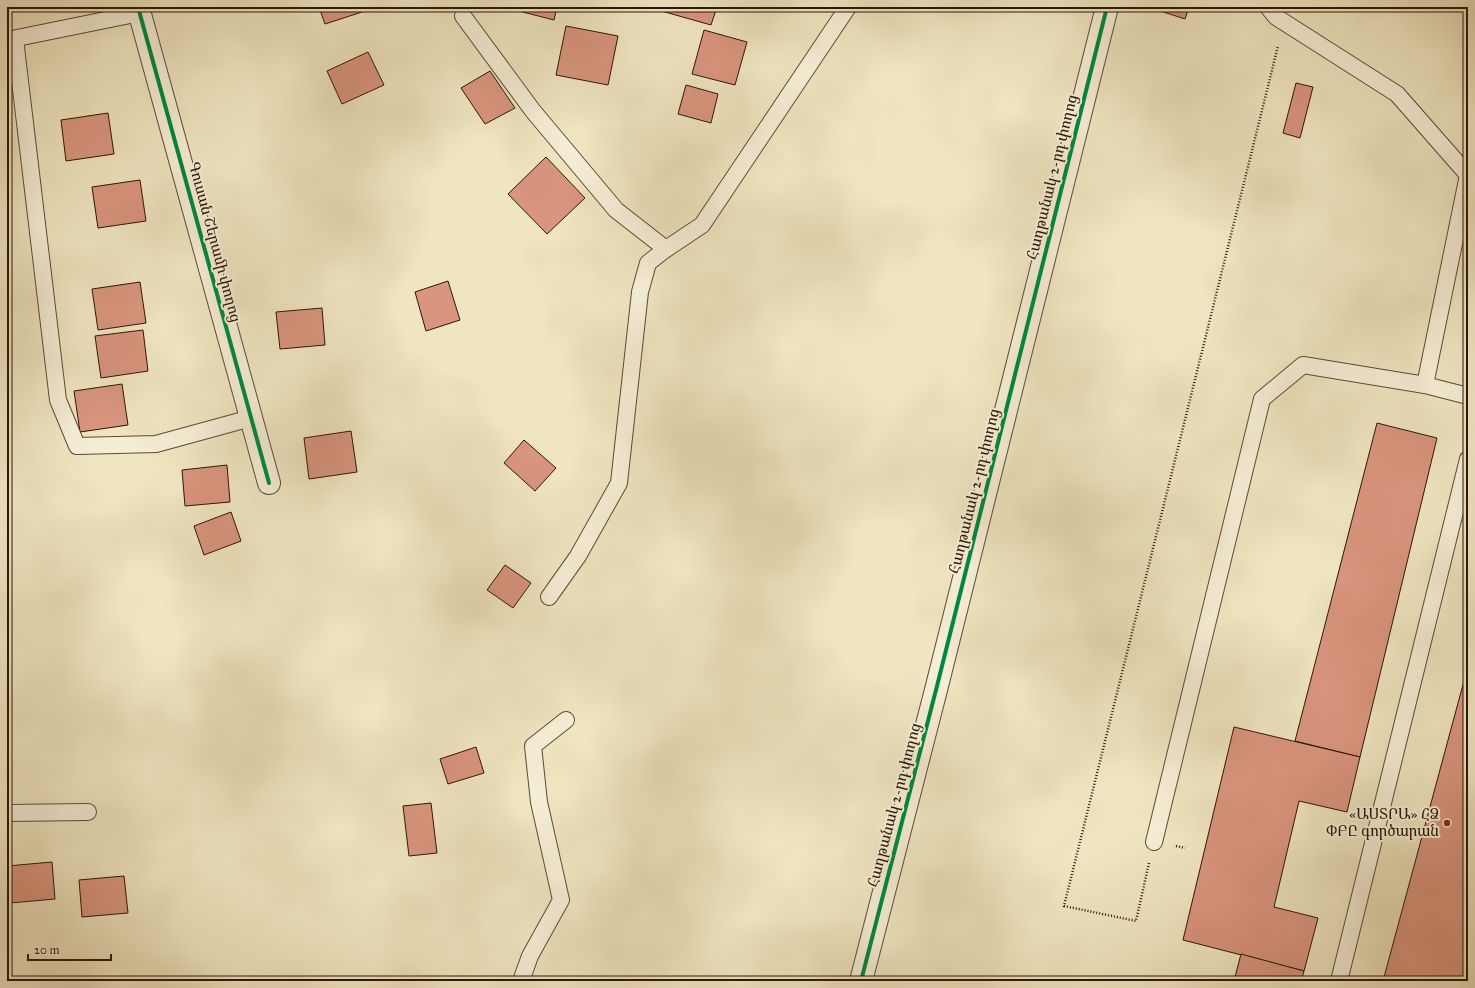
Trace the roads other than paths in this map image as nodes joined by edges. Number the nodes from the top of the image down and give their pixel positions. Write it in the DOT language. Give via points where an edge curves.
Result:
graph roads {
  1 [pos="848,7"];
  2 [pos="1107,7"];
  3 [pos="1268,7"];
  4 [pos="139,10"];
  5 [pos="463,16"];
  6 [pos="11,39"];
  7 [pos="666,249"];
  8 [pos="1425,385"];
  9 [pos="1468,396"];
  10 [pos="251,418"];
  11 [pos="1468,459"];
  12 [pos="269,483"];
  13 [pos="548,597"];
  14 [pos="566,720"];
  15 [pos="7,812"];
  16 [pos="88,812"];
  17 [pos="1154,842"];
  18 [pos="521,981"];
  19 [pos="861,981"];
  20 [pos="1339,981"];
  1 -- 7 [label="lane" via="702,225"];
  2 -- 19 [label="street, Հաղթանակ 2-րդ փողոց"];
  3 -- 8 [label="lane" via="1276,17 1397,94 1468,175"];
  4 -- 6 [label="lane"];
  4 -- 10 [label="street, Գուսան Շերամի փողոց"];
  5 -- 7 [label="lane" via="533,111 616,210"];
  6 -- 10 [label="lane" via="58,400 77,446 156,444"];
  7 -- 13 [label="lane" via="648,263 640,292 619,483 578,556"];
  8 -- 9 [label="lane"];
  8 -- 17 [label="lane" via="1303,365 1262,399"];
  10 -- 12 [label="street, Գուսան Շերամի փողոց"];
  11 -- 20 [label="lane"];
  14 -- 18 [label="lane" via="532,746 539,802 561,900 530,956"];
  15 -- 16 [label="lane"];
}
